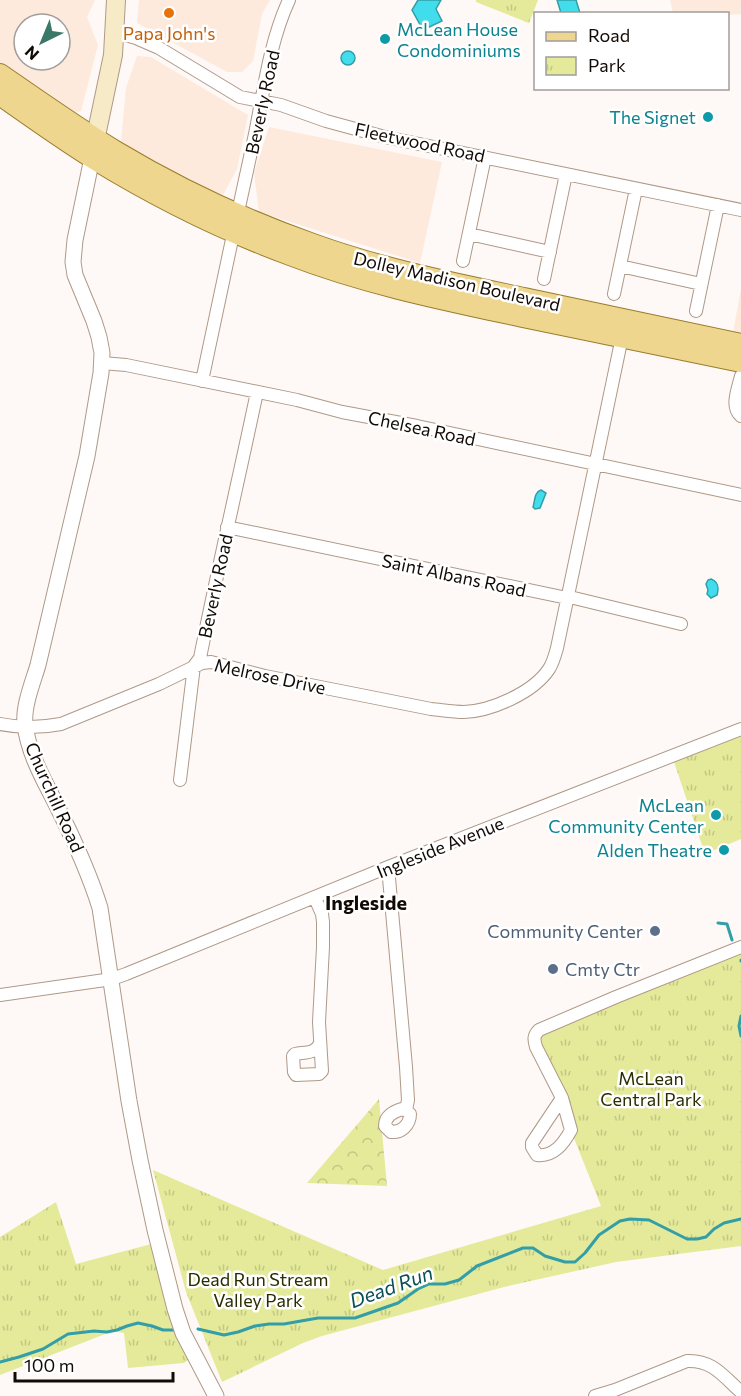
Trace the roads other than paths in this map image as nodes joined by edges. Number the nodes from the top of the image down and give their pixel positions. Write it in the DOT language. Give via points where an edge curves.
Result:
graph roads {
  1 [pos="116,0"];
  2 [pos="289,0"];
  3 [pos="114,32"];
  4 [pos="0,74"];
  5 [pos="0,95"];
  6 [pos="261,102"];
  7 [pos="94,148"];
  8 [pos="485,157"];
  9 [pos="566,174"];
  10 [pos="636,189"];
  11 [pos="718,205"];
  12 [pos="741,210"];
  13 [pos="236,223"];
  14 [pos="469,234"];
  15 [pos="549,252"];
  16 [pos="463,261"];
  17 [pos="620,266"];
  18 [pos="544,279"];
  19 [pos="701,284"];
  20 [pos="614,294"];
  21 [pos="696,310"];
  22 [pos="622,338"];
  23 [pos="741,344"];
  24 [pos="741,362"];
  25 [pos="102,363"];
  26 [pos="741,376"];
  27 [pos="202,381"];
  28 [pos="257,392"];
  29 [pos="741,416"];
  30 [pos="595,465"];
  31 [pos="741,495"];
  32 [pos="227,528"];
  33 [pos="567,598"];
  34 [pos="681,624"];
  35 [pos="194,666"];
  36 [pos="0,724"];
  37 [pos="26,727"];
  38 [pos="741,729"];
  39 [pos="180,780"];
  40 [pos="388,867"];
  41 [pos="315,898"];
  42 [pos="741,947"];
  43 [pos="112,979"];
  44 [pos="0,995"];
  45 [pos="320,1043"];
  46 [pos="562,1098"];
  47 [pos="406,1110"];
  48 [pos="741,1392"];
  49 [pos="216,1396"];
  50 [pos="595,1396"];
  1 -- 3 [label="main road"];
  2 -- 6 [label="street, Beverly Road"];
  3 -- 6 [label="street, Fleetwood Road" via="159,48 240,98"];
  3 -- 7 [label="main road" via="112,63"];
  4 -- 7 [label="main road, Dolley Madison Boulevard"];
  5 -- 7 [label="main road, Dolley Madison Boulevard"];
  6 -- 8 [label="street, Fleetwood Road" via="385,137"];
  6 -- 13 [label="street, Beverly Road"];
  7 -- 13 [label="main road, Dolley Madison Boulevard" via="193,193"];
  7 -- 25 [label="street, Churchill Road" via="73,261 97,328"];
  8 -- 9 [label="street, Fleetwood Road"];
  8 -- 14 [label="street"];
  9 -- 10 [label="street, Fleetwood Road"];
  9 -- 15 [label="street"];
  10 -- 11 [label="street, Fleetwood Road"];
  10 -- 17 [label="street"];
  11 -- 12 [label="street, Fleetwood Road"];
  11 -- 19 [label="street"];
  13 -- 22 [label="main road, Dolley Madison Boulevard" via="308,262 363,280"];
  13 -- 23 [label="main road, Dolley Madison Boulevard" via="443,281"];
  13 -- 27 [label="street, Beverly Road"];
  14 -- 15 [label="street"];
  14 -- 16 [label="street"];
  15 -- 18 [label="street"];
  17 -- 19 [label="street"];
  17 -- 20 [label="street"];
  19 -- 21 [label="street"];
  22 -- 24 [label="main road, Dolley Madison Boulevard"];
  22 -- 30 [label="street"];
  25 -- 27 [label="street, Chelsea Road"];
  25 -- 37 [label="street, Churchill Road" via="87,456 26,711"];
  26 -- 29 [label="street" via="735,406"];
  27 -- 28 [label="street, Chelsea Road"];
  28 -- 30 [label="street, Chelsea Road"];
  28 -- 32 [label="street, Beverly Road"];
  30 -- 31 [label="street, Chelsea Road"];
  30 -- 33 [label="street"];
  32 -- 33 [label="street, Saint Albans Road"];
  32 -- 35 [label="street, Beverly Road" via="200,658"];
  33 -- 34 [label="street, Saint Albans Road"];
  33 -- 35 [label="street, Melrose Drive" via="557,648 542,678 516,696 476,711 431,709 211,662"];
  35 -- 37 [label="street, Melrose Drive" via="61,724"];
  35 -- 39 [label="street, Beverly Road"];
  36 -- 37 [label="street, Melrose Drive"];
  37 -- 43 [label="street, Churchill Road" via="37,766 92,881"];
  38 -- 40 [label="street, Ingleside Avenue"];
  40 -- 41 [label="street, Ingleside Avenue"];
  40 -- 47 [label="street" via="406,1068"];
  41 -- 43 [label="street, Ingleside Avenue"];
  41 -- 45 [label="street" via="322,914 324,947"];
  42 -- 46 [label="street" via="539,1030 534,1038 536,1047"];
  43 -- 44 [label="street, Ingleside Avenue"];
  43 -- 49 [label="street, Churchill Road" via="129,1101 155,1230 183,1333"];
  48 -- 50 [label="street" via="707,1363 687,1361"];
}
